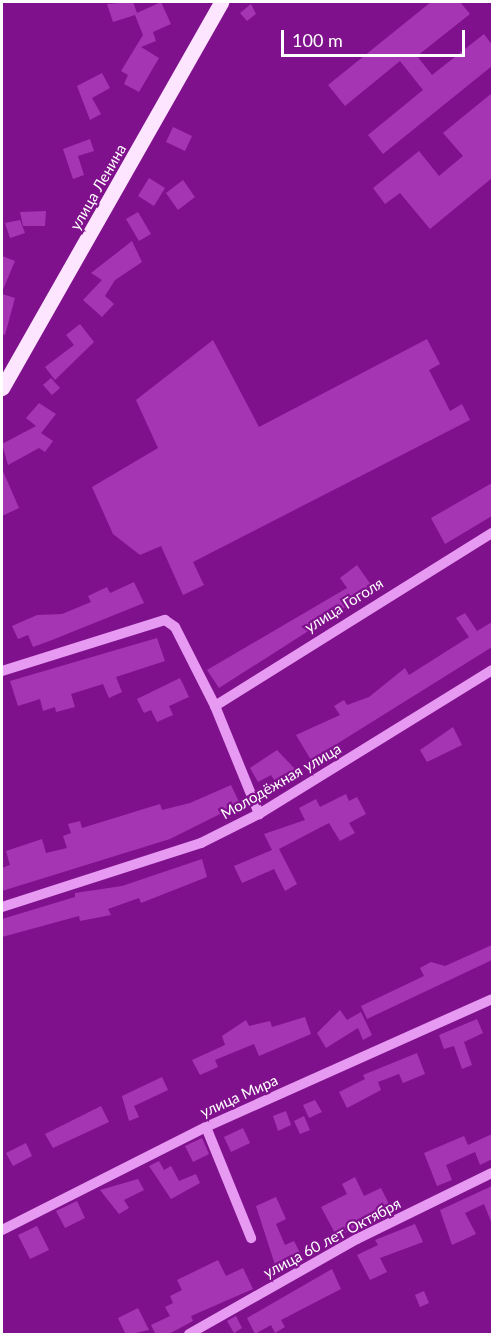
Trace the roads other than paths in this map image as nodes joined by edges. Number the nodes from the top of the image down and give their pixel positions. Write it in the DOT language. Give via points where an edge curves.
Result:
graph roads {
  1 [pos="221,2"];
  2 [pos="2,387"];
  3 [pos="492,533"];
  4 [pos="492,670"];
  5 [pos="2,671"];
  6 [pos="214,706"];
  7 [pos="259,814"];
  8 [pos="2,907"];
  9 [pos="492,999"];
  10 [pos="206,1127"];
  11 [pos="492,1173"];
  12 [pos="2,1230"];
  13 [pos="251,1238"];
  14 [pos="189,1335"];
  1 -- 2 [label="main road, улица Ленина"];
  3 -- 6 [label="street, улица Гоголя"];
  4 -- 7 [label="street, Молодёжная улица"];
  5 -- 6 [label="street" via="154,621 175,627"];
  6 -- 7 [label="street"];
  7 -- 8 [label="street, Молодёжная улица" via="201,843"];
  9 -- 10 [label="street, улица Мира"];
  10 -- 12 [label="street, улица Мира"];
  10 -- 13 [label="street"];
  11 -- 14 [label="street, улица 60 лет Октября" via="357,1239"];
}
